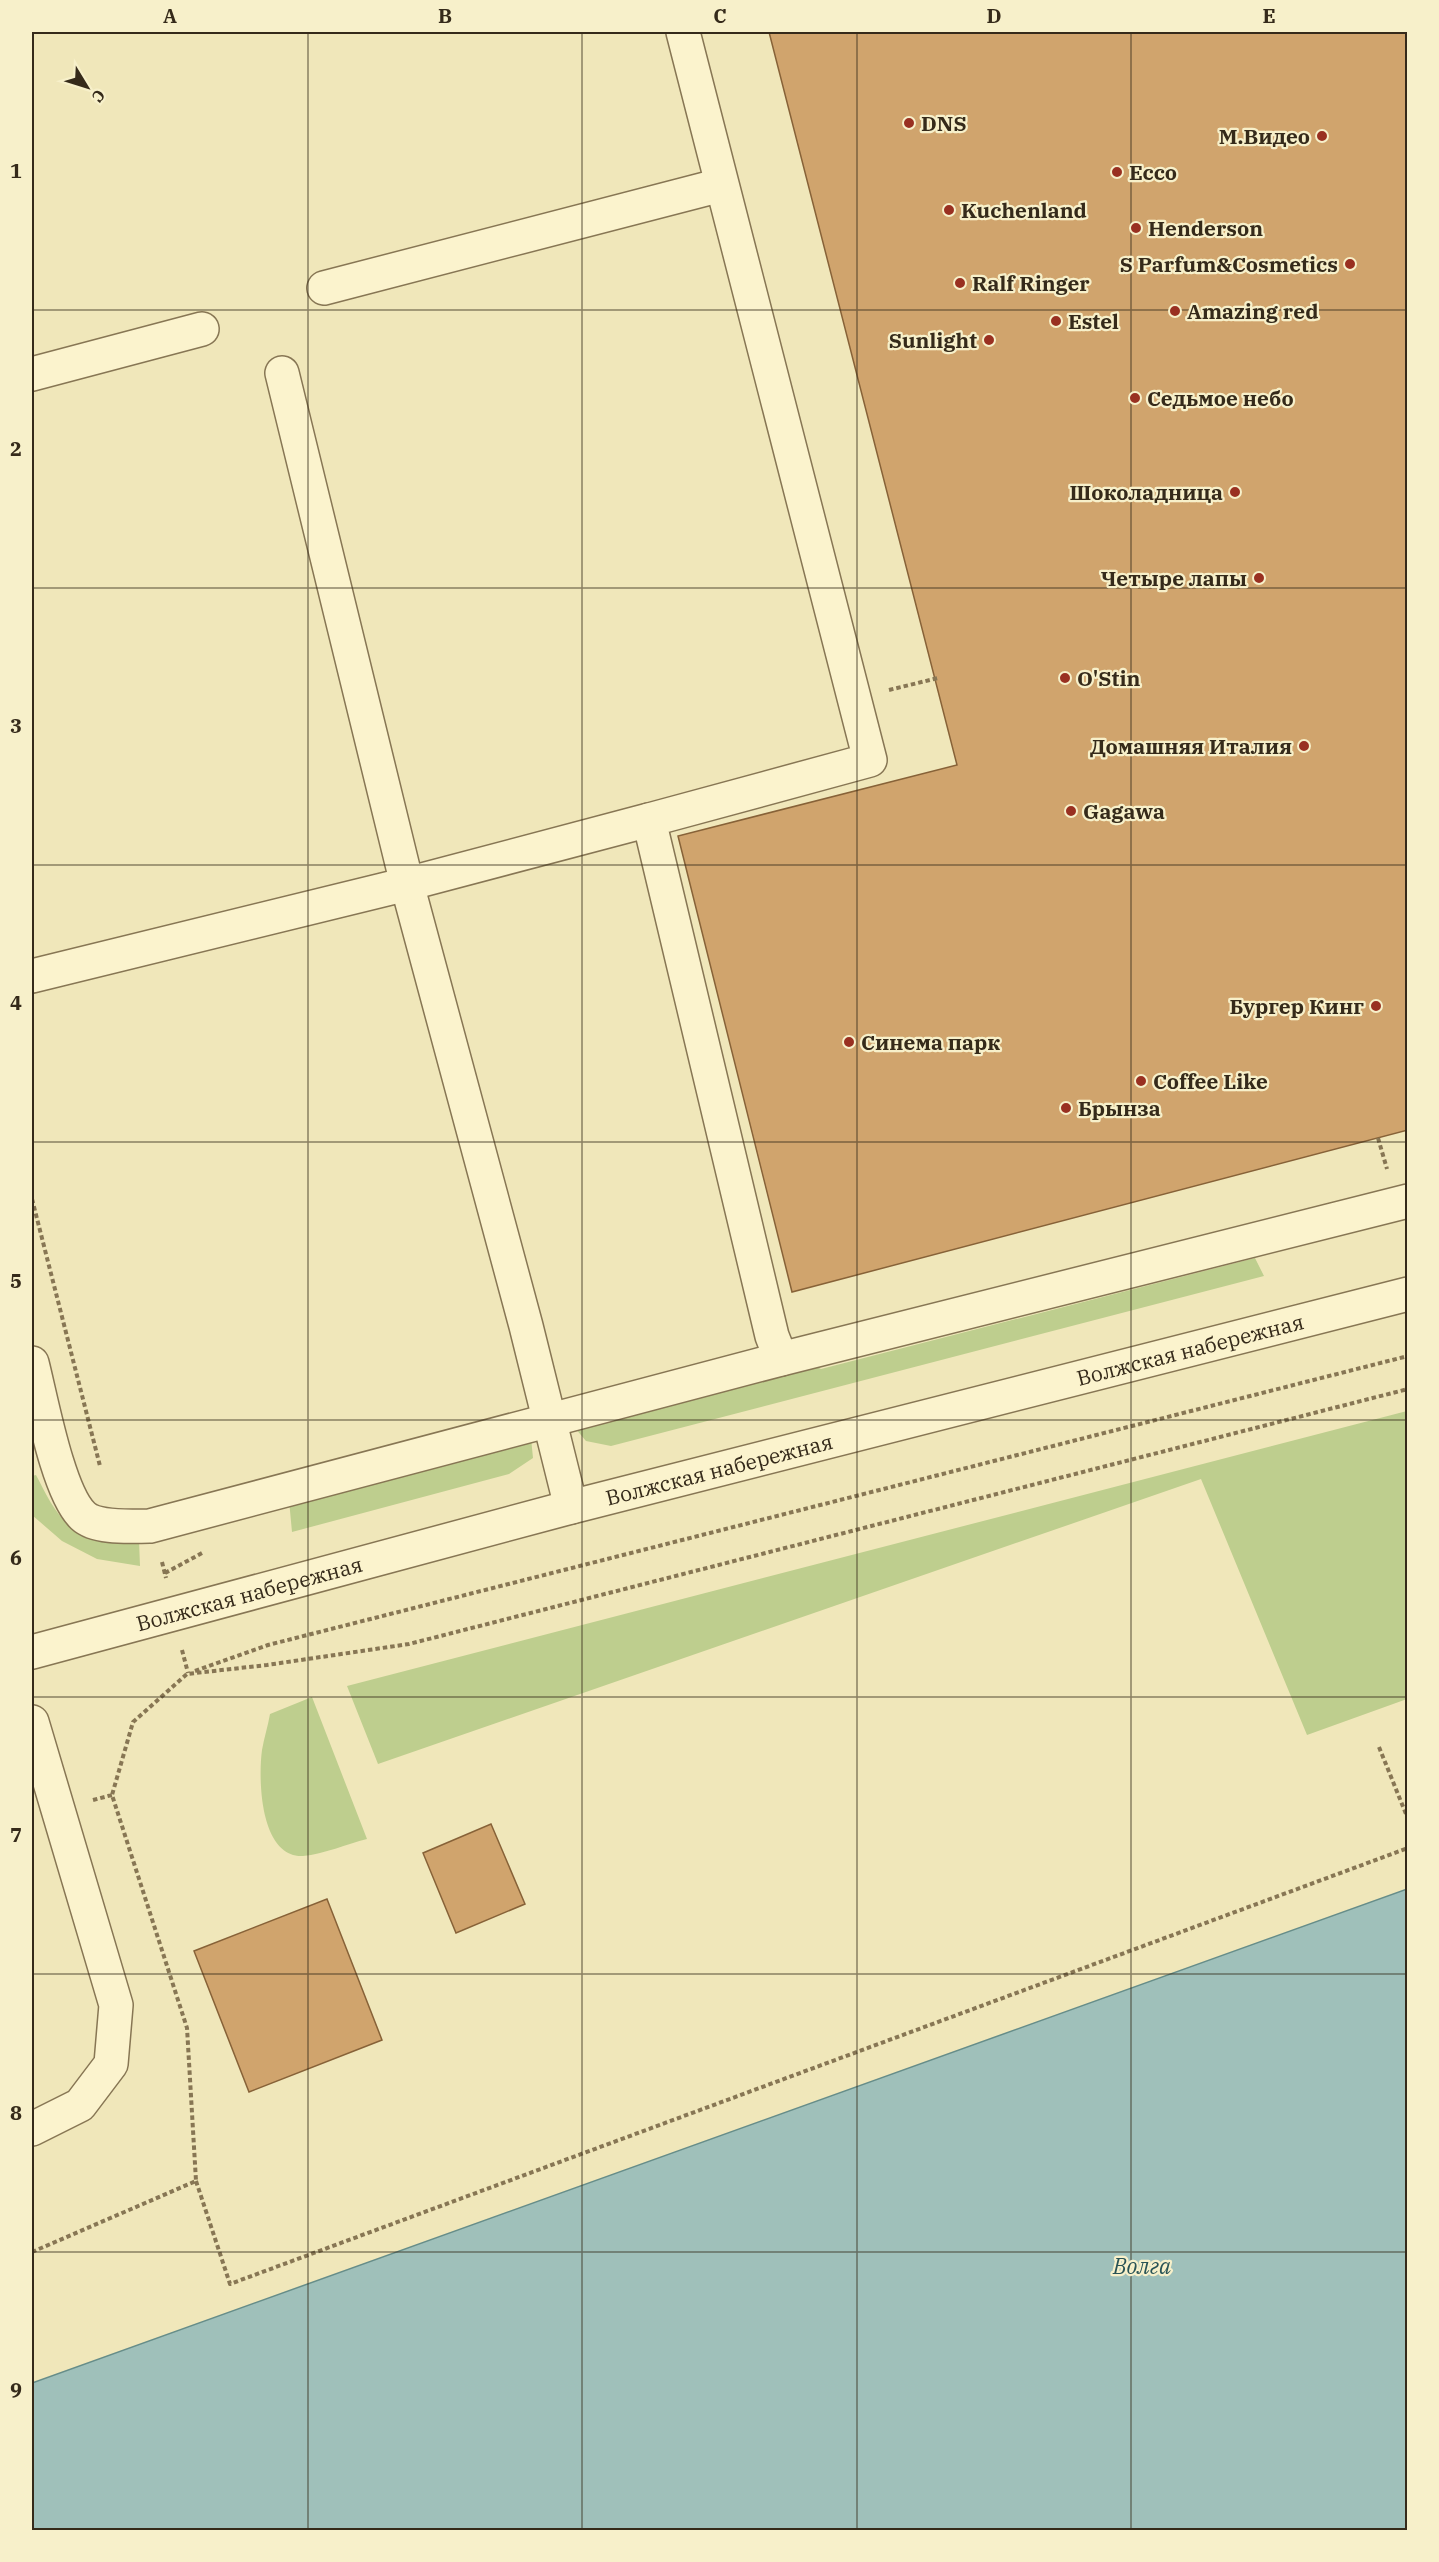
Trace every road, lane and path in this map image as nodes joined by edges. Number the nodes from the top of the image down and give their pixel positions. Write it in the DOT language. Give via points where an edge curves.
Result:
graph roads {
  1 [pos="683,32"];
  2 [pos="721,185"];
  3 [pos="324,288"];
  4 [pos="202,329"];
  5 [pos="282,373"];
  6 [pos="32,374"];
  7 [pos="938,678"];
  8 [pos="853,700"];
  9 [pos="649,820"];
  10 [pos="406,884"];
  11 [pos="32,976"];
  12 [pos="1378,1138"];
  13 [pos="1388,1171"];
  14 [pos="32,1198"];
  15 [pos="1407,1201"];
  16 [pos="1407,1294"];
  17 [pos="1407,1356"];
  18 [pos="782,1359"];
  19 [pos="32,1363"];
  20 [pos="1407,1389"];
  21 [pos="549,1422"];
  22 [pos="103,1475"];
  23 [pos="571,1507"];
  24 [pos="32,1652"];
  25 [pos="187,1674"];
  26 [pos="32,1722"];
  27 [pos="1379,1748"];
  28 [pos="1407,1819"];
  29 [pos="1407,1848"];
  30 [pos="32,2129"];
  31 [pos="196,2181"];
  32 [pos="32,2252"];
  1 -- 2 [label="street"];
  2 -- 3 [label="street"];
  2 -- 8 [label="street"];
  4 -- 6 [label="street"];
  5 -- 10 [label="street"];
  7 -- 8 [label="path"];
  8 -- 9 [label="street" via="870,760"];
  9 -- 10 [label="street"];
  9 -- 18 [label="street" via="772,1336"];
  10 -- 11 [label="street"];
  10 -- 21 [label="street"];
  12 -- 13 [label="path"];
  14 -- 22 [label="path"];
  15 -- 18 [label="street"];
  16 -- 23 [label="street, Волжская набережная"];
  17 -- 25 [label="path" via="268,1645"];
  18 -- 21 [label="street"];
  19 -- 21 [label="street" via="69,1495 83,1517 111,1526 150,1526"];
  20 -- 25 [label="path" via="409,1644"];
  21 -- 23 [label="street"];
  23 -- 24 [label="street, Волжская набережная"];
  25 -- 31 [label="path" via="133,1722 112,1795 187,2028"];
  26 -- 30 [label="street" via="116,2005 111,2064 80,2105"];
  27 -- 28 [label="path"];
  29 -- 31 [label="path" via="230,2284"];
  31 -- 32 [label="path"];
}
